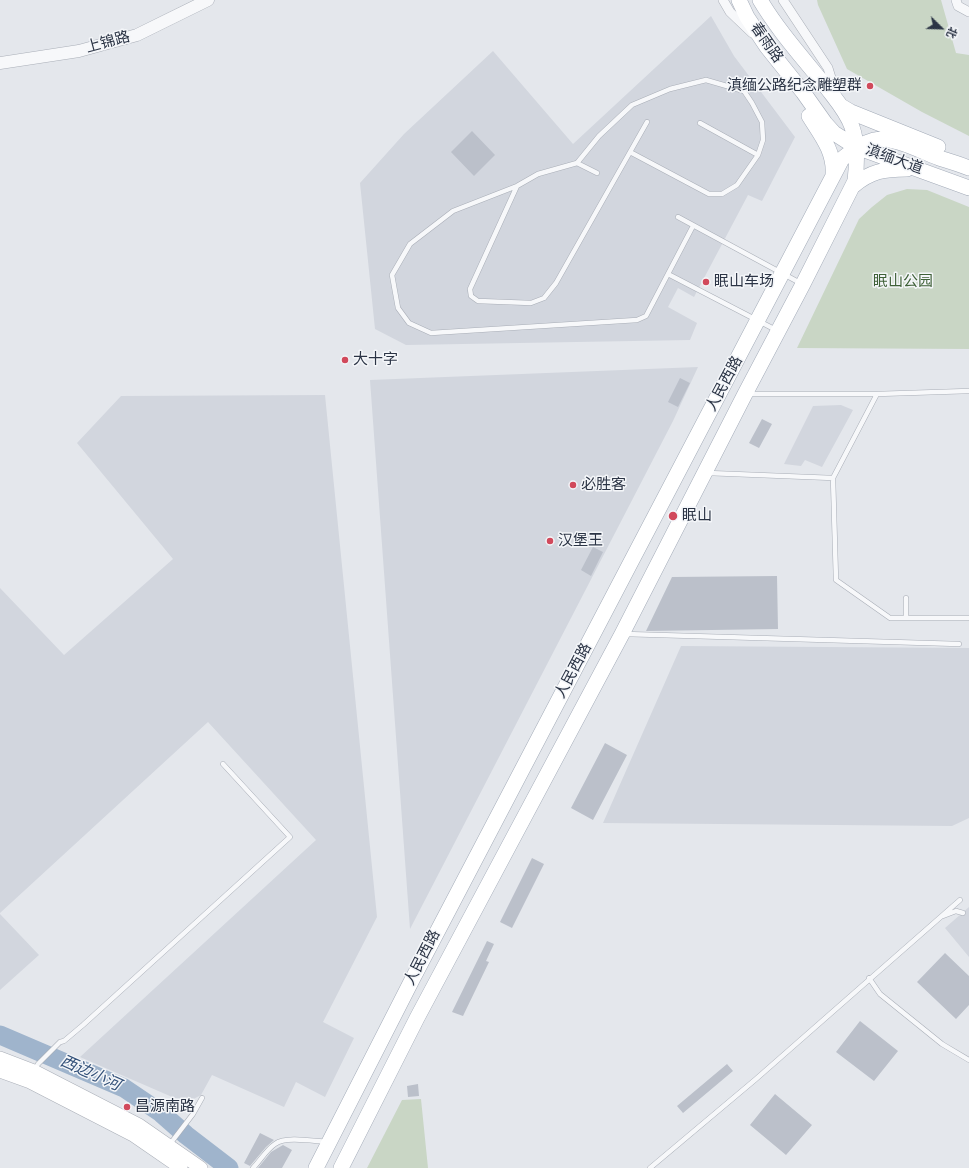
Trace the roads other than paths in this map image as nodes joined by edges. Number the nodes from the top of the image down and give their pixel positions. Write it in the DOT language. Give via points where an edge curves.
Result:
graph roads {
  1 [pos="208,0"];
  2 [pos="723,0"];
  3 [pos="739,0"];
  4 [pos="760,0"];
  5 [pos="783,0"];
  6 [pos="956,0"];
  7 [pos="969,12"];
  8 [pos="766,47"];
  9 [pos="0,63"];
  10 [pos="840,105"];
  11 [pos="646,122"];
  12 [pos="825,123"];
  13 [pos="700,124"];
  14 [pos="857,148"];
  15 [pos="630,152"];
  16 [pos="758,155"];
  17 [pos="969,160"];
  18 [pos="577,162"];
  19 [pos="913,167"];
  20 [pos="969,168"];
  21 [pos="597,173"];
  22 [pos="929,173"];
  23 [pos="833,175"];
  24 [pos="517,186"];
  25 [pos="853,186"];
  26 [pos="969,188"];
  27 [pos="678,217"];
  28 [pos="693,226"];
  29 [pos="782,273"];
  30 [pos="668,274"];
  31 [pos="803,284"];
  32 [pos="757,320"];
  33 [pos="778,332"];
  34 [pos="969,392"];
  35 [pos="745,394"];
  36 [pos="877,394"];
  37 [pos="704,473"];
  38 [pos="833,478"];
  39 [pos="906,598"];
  40 [pos="906,617"];
  41 [pos="969,618"];
  42 [pos="622,634"];
  43 [pos="959,644"];
  44 [pos="223,764"];
  45 [pos="960,900"];
  46 [pos="963,913"];
  47 [pos="941,917"];
  48 [pos="869,978"];
  49 [pos="0,1058"];
  50 [pos="969,1060"];
  51 [pos="0,1071"];
  52 [pos="33,1072"];
  53 [pos="202,1098"];
  54 [pos="329,1143"];
  55 [pos="168,1146"];
  56 [pos="180,1168"];
  57 [pos="201,1168"];
  58 [pos="253,1168"];
  59 [pos="316,1168"];
  60 [pos="341,1168"];
  61 [pos="650,1168"];
  1 -- 9 [label="street, 上锦路" via="137,35 79,51"];
  2 -- 8 [label="street" via="730,12"];
  3 -- 8 [label="main road, 春雨路" via="747,18"];
  4 -- 10 [label="main road, 春雨路"];
  5 -- 10 [label="street" via="828,68"];
  6 -- 7 [label="street" via="958,6"];
  8 -- 12 [label="main road, 春雨路"];
  8 -- 23 [label="main road" via="830,149"];
  10 -- 14 [label="main road" via="852,127"];
  10 -- 17 [label="main road, 滇缅大道" via="851,112"];
  11 -- 15 [label="lane"];
  12 -- 14 [label="main road, 滇缅大道"];
  13 -- 16 [label="lane"];
  14 -- 19 [label="main road, 滇缅大道"];
  14 -- 20 [label="main road, 人民西路" via="874,140 887,140"];
  14 -- 23 [label="main road, 人民西路" via="842,160"];
  14 -- 25 [label="main road" via="857,168"];
  15 -- 16 [label="lane" via="709,194 722,194 738,185"];
  15 -- 24 [label="lane" via="556,283 544,298 531,303 478,301 471,296 470,289"];
  16 -- 18 [label="lane" via="763,140 762,122 744,91 706,80 670,88 632,105 599,136"];
  18 -- 21 [label="lane"];
  18 -- 24 [label="lane" via="538,174"];
  19 -- 20 [label="main road" via="908,162 913,156 942,166"];
  19 -- 22 [label="main road, 滇缅大道"];
  22 -- 25 [label="main road" via="888,169 862,178"];
  22 -- 26 [label="main road, 滇缅大道"];
  23 -- 29 [label="main road, 人民西路"];
  24 -- 30 [label="lane" via="453,211 410,244 392,275 398,308 409,323 431,333 638,320 646,316"];
  25 -- 31 [label="main road, 人民西路"];
  27 -- 28 [label="lane"];
  28 -- 29 [label="lane"];
  28 -- 30 [label="lane"];
  29 -- 31 [label="lane"];
  29 -- 32 [label="main road, 人民西路"];
  30 -- 32 [label="lane"];
  31 -- 33 [label="main road, 人民西路"];
  32 -- 33 [label="lane"];
  32 -- 54 [label="main road, 人民西路" via="740,357 412,978"];
  33 -- 35 [label="main road, 人民西路"];
  34 -- 36 [label="lane"];
  35 -- 36 [label="lane"];
  35 -- 37 [label="main road, 人民西路"];
  36 -- 38 [label="lane"];
  37 -- 38 [label="lane"];
  37 -- 42 [label="main road, 人民西路"];
  38 -- 40 [label="lane" via="836,580 890,618"];
  39 -- 40 [label="lane"];
  40 -- 41 [label="lane"];
  42 -- 43 [label="lane"];
  42 -- 60 [label="main road, 人民西路" via="417,1018"];
  44 -- 52 [label="lane" via="290,837 83,1025 60,1042"];
  45 -- 47 [label="lane"];
  46 -- 47 [label="lane" via="956,911"];
  47 -- 48 [label="lane"];
  48 -- 50 [label="lane" via="880,994 942,1044"];
  48 -- 61 [label="lane" via="851,997"];
  49 -- 52 [label="main road"];
  51 -- 52 [label="main road"];
  52 -- 55 [label="main road" via="133,1135"];
  53 -- 55 [label="lane"];
  54 -- 58 [label="lane" via="307,1140 278,1142"];
  54 -- 59 [label="main road, 人民西路"];
  55 -- 56 [label="main road"];
  55 -- 57 [label="main road"];
}
